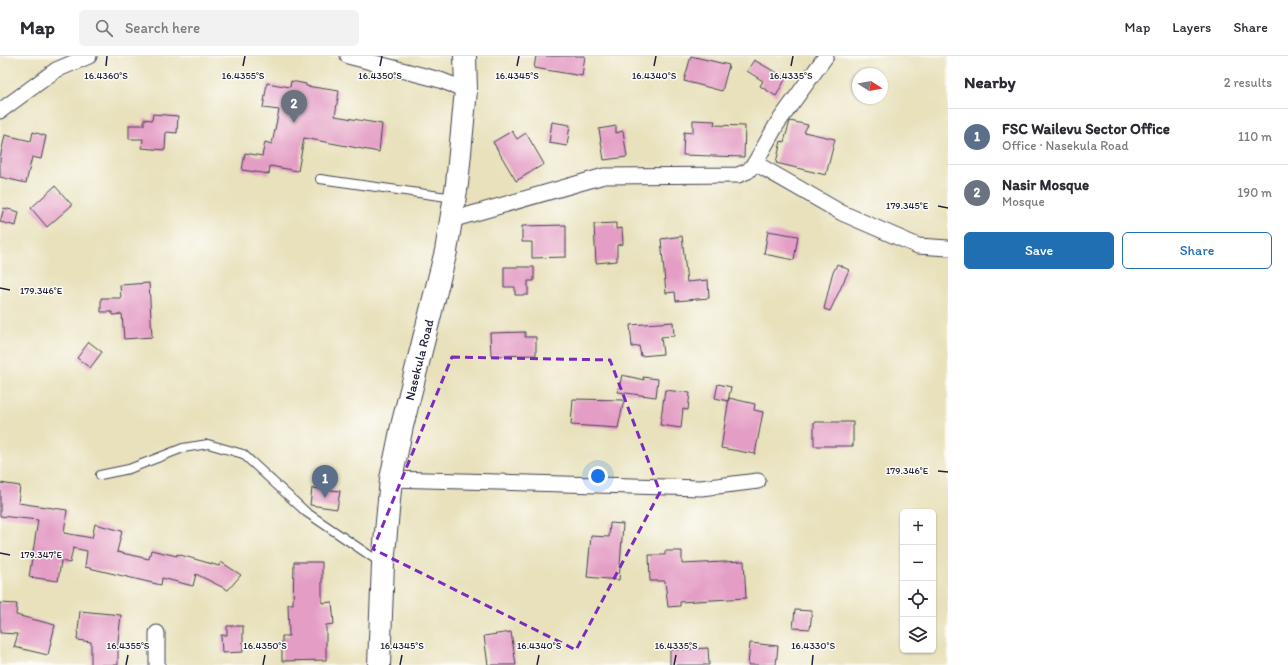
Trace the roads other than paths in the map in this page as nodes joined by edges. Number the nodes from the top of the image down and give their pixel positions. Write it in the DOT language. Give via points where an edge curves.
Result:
graph roads {
  1 [pos="89,56"];
  2 [pos="348,56"];
  3 [pos="465,56"];
  4 [pos="826,56"];
  5 [pos="466,90"];
  6 [pos="0,111"];
  7 [pos="755,163"];
  8 [pos="320,179"];
  9 [pos="455,198"];
  10 [pos="451,220"];
  11 [pos="948,248"];
  12 [pos="100,475"];
  13 [pos="391,479"];
  14 [pos="758,480"];
  15 [pos="383,564"];
  16 [pos="157,633"];
  17 [pos="157,665"];
  18 [pos="379,665"];
  1 -- 6 [label="street" via="56,70"];
  2 -- 5 [label="street" via="440,80"];
  3 -- 5 [label="main road, Nasekula Road"];
  4 -- 7 [label="street" via="777,124"];
  5 -- 9 [label="main road, Nasekula Road"];
  7 -- 10 [label="street" via="748,171 738,175 604,176"];
  7 -- 11 [label="street" via="856,220 918,246"];
  8 -- 9 [label="lane"];
  9 -- 10 [label="main road, Nasekula Road"];
  10 -- 13 [label="main road, Nasekula Road" via="446,251"];
  12 -- 15 [label="lane" via="129,469 183,448 208,444 243,454 306,512"];
  13 -- 14 [label="street" via="702,488"];
  13 -- 15 [label="main road, Nasekula Road"];
  15 -- 18 [label="main road, Nasekula Road"];
  16 -- 17 [label="street"];
}
